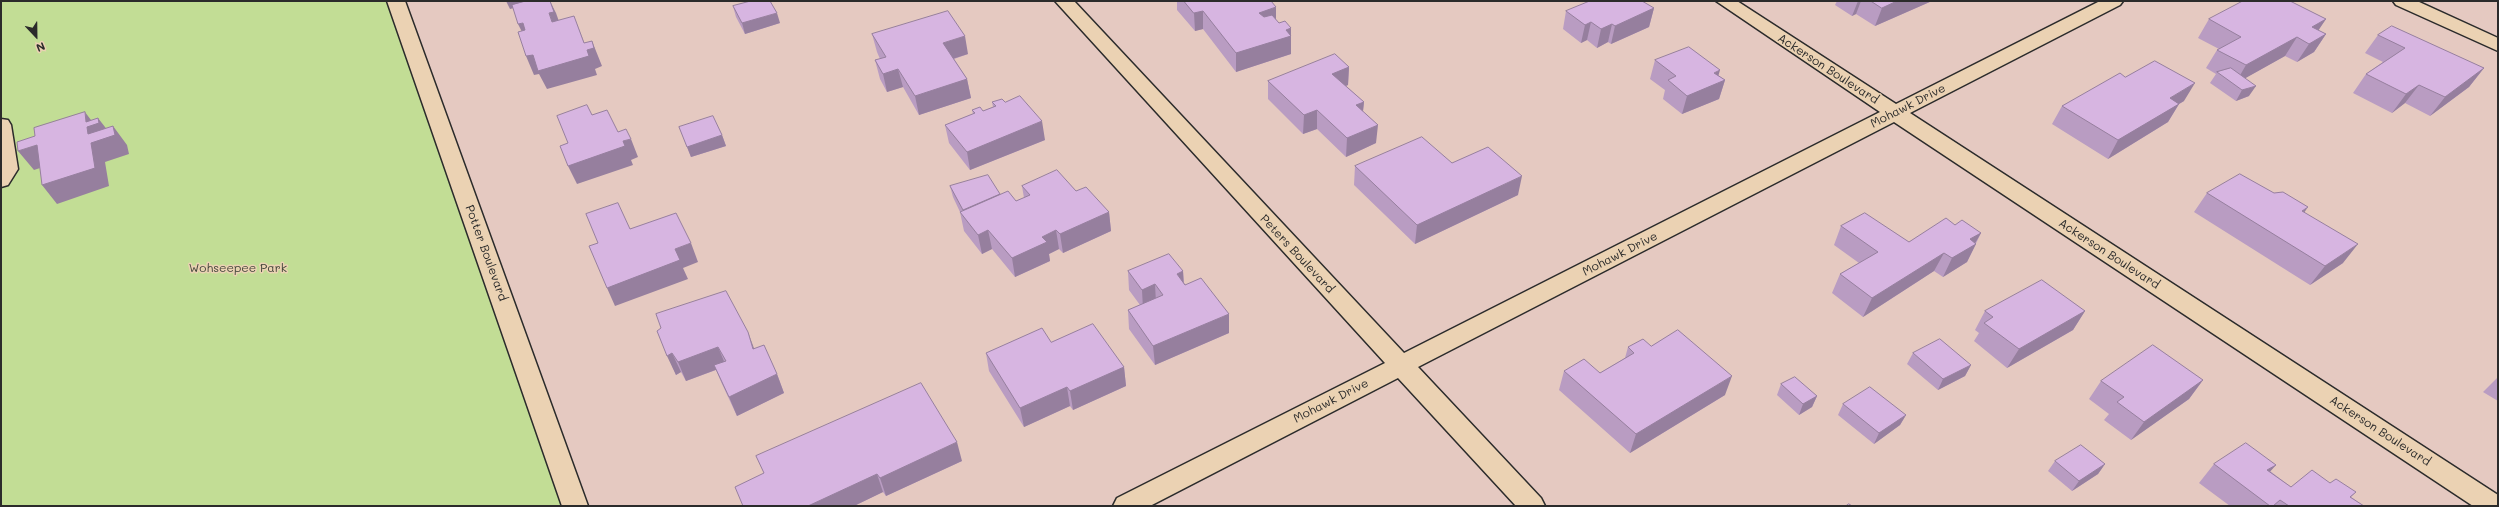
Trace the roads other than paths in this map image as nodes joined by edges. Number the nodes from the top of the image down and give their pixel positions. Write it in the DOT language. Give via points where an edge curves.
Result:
graph roads {
  1 [pos="396,1"];
  2 [pos="1064,1"];
  3 [pos="1725,1"];
  4 [pos="2114,1"];
  5 [pos="2402,1"];
  6 [pos="2498,45"];
  7 [pos="1895,113"];
  8 [pos="1,125"];
  9 [pos="1,180"];
  10 [pos="1401,366"];
  11 [pos="576,506"];
  12 [pos="1126,506"];
  13 [pos="1532,506"];
  14 [pos="2494,506"];
  1 -- 11 [label="street, Potter Boulevard"];
  2 -- 10 [label="street, Peters Boulevard"];
  3 -- 7 [label="street, Ackerson Boulevard"];
  4 -- 7 [label="street, Mohawk Drive"];
  5 -- 6 [label="street"];
  7 -- 10 [label="street, Mohawk Drive"];
  7 -- 14 [label="street, Ackerson Boulevard"];
  8 -- 9 [label="street" via="8,169"];
  10 -- 12 [label="street, Mohawk Drive"];
  10 -- 13 [label="street, Peters Boulevard"];
}
